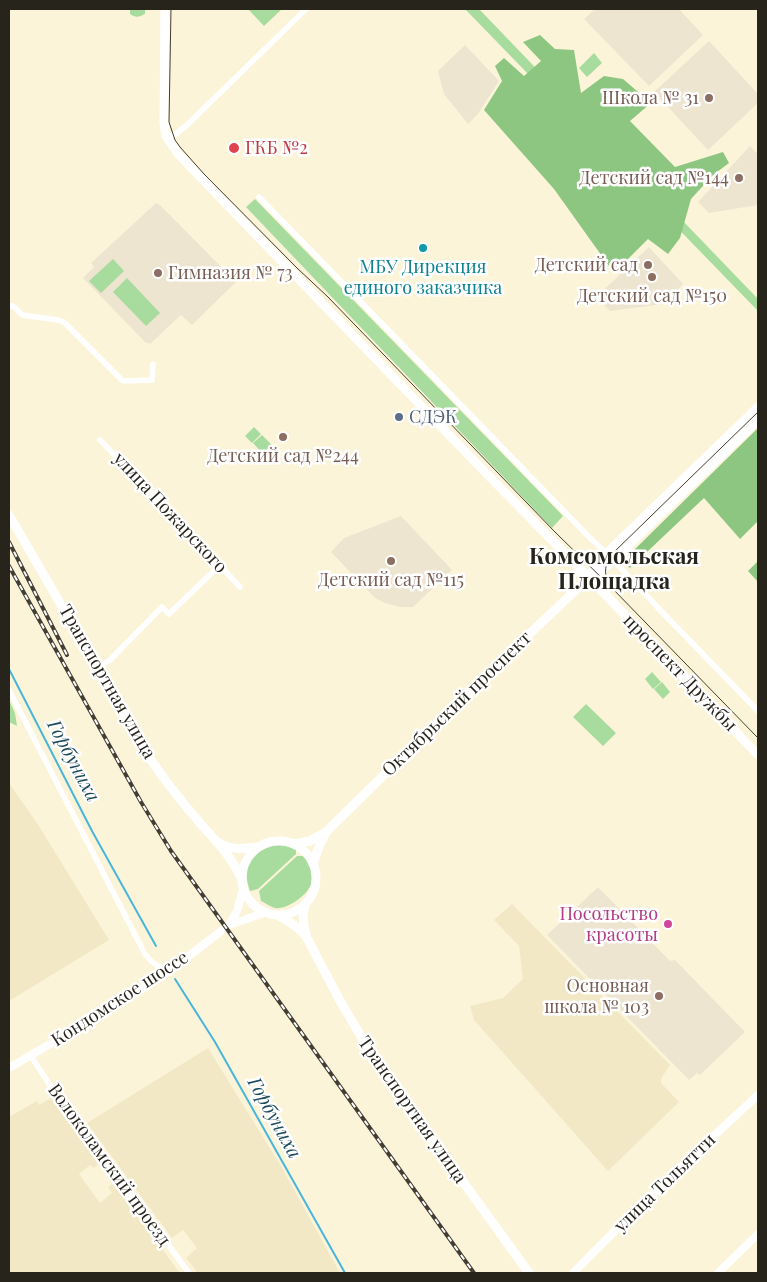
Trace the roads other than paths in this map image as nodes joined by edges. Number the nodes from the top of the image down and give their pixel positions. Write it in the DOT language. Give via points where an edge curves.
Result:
graph roads {
  1 [pos="165,9"];
  2 [pos="306,9"];
  3 [pos="166,136"];
  4 [pos="259,197"];
  5 [pos="9,306"];
  6 [pos="153,364"];
  7 [pos="758,407"];
  8 [pos="758,420"];
  9 [pos="100,440"];
  10 [pos="9,515"];
  11 [pos="610,557"];
  12 [pos="219,566"];
  13 [pos="588,577"];
  14 [pos="240,587"];
  15 [pos="98,668"];
  16 [pos="9,690"];
  17 [pos="758,711"];
  18 [pos="758,755"];
  19 [pos="326,832"];
  20 [pos="216,841"];
  21 [pos="294,844"];
  22 [pos="257,847"];
  23 [pos="314,864"];
  24 [pos="241,878"];
  25 [pos="243,889"];
  26 [pos="305,905"];
  27 [pos="264,913"];
  28 [pos="278,916"];
  29 [pos="229,925"];
  30 [pos="307,938"];
  31 [pos="168,972"];
  32 [pos="30,1055"];
  33 [pos="9,1068"];
  34 [pos="758,1095"];
  35 [pos="758,1234"];
  36 [pos="189,1273"];
  37 [pos="529,1273"];
  38 [pos="574,1273"];
  39 [pos="718,1273"];
  1 -- 3 [label="main road" via="163,111"];
  2 -- 3 [label="street" via="187,125 176,134"];
  3 -- 13 [label="main road, проспект Дружбы" via="179,155"];
  4 -- 11 [label="street"];
  5 -- 6 [label="street" via="22,315 64,322 123,381 152,380"];
  7 -- 11 [label="main road, Октябрьский проспект"];
  8 -- 11 [label="main road, Октябрьский проспект"];
  9 -- 12 [label="street, улица Пожарского"];
  10 -- 15 [label="main road, Транспортная улица"];
  11 -- 13 [label="main road, Октябрьский проспект" via="599,572"];
  11 -- 17 [label="street"];
  12 -- 14 [label="street, улица Пожарского"];
  12 -- 15 [label="street" via="169,614 162,607"];
  13 -- 18 [label="main road, проспект Дружбы"];
  13 -- 19 [label="main road, Октябрьский проспект"];
  15 -- 20 [label="main road, Транспортная улица" via="151,760 174,793"];
  16 -- 31 [label="street" via="145,954"];
  19 -- 21 [label="main road, Октябрьский проспект" via="310,841"];
  19 -- 23 [label="main road, Октябрьский проспект"];
  20 -- 22 [label="main road" via="240,849"];
  20 -- 24 [label="main road, Транспортная улица"];
  21 -- 22 [label="main road" via="281,840"];
  21 -- 23 [label="main road" via="309,855"];
  22 -- 24 [label="main road" via="248,856"];
  23 -- 26 [label="main road" via="316,886"];
  24 -- 25 [label="main road"];
  25 -- 27 [label="main road" via="251,903"];
  25 -- 29 [label="street, Кондомское шоссе"];
  26 -- 28 [label="main road" via="288,915"];
  26 -- 30 [label="main road, Транспортная улица" via="303,915"];
  27 -- 28 [label="main road"];
  27 -- 29 [label="street, Кондомское шоссе"];
  28 -- 30 [label="main road, Транспортная улица" via="290,921"];
  29 -- 31 [label="street, Кондомское шоссе"];
  30 -- 37 [label="main road, Транспортная улица" via="374,1060"];
  31 -- 32 [label="street, Кондомское шоссе"];
  32 -- 33 [label="street, Кондомское шоссе"];
  32 -- 36 [label="street, Волоколамский проезд"];
  34 -- 38 [label="street, улица Тольятти"];
  35 -- 39 [label="street"];
}
